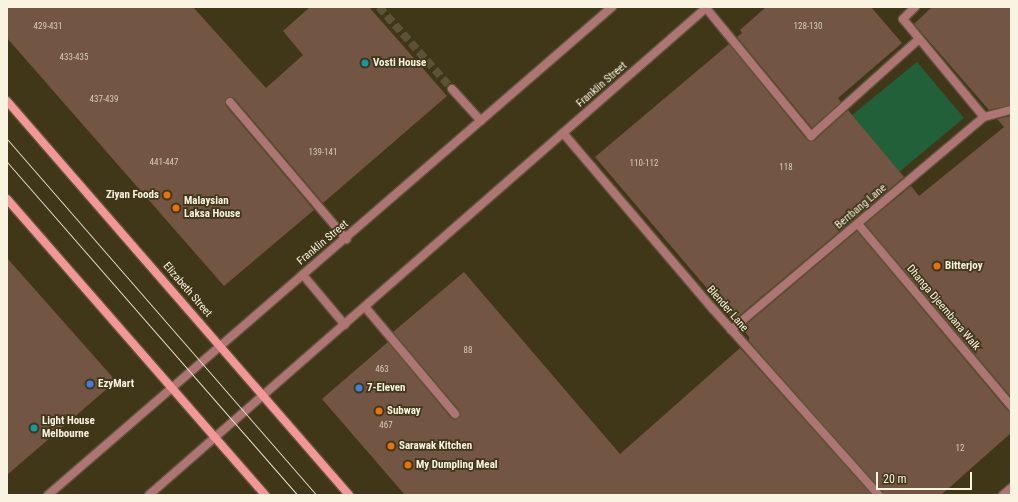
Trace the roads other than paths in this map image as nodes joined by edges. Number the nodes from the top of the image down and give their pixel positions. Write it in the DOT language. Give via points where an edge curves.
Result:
graph roads {
  1 [pos="612,7"];
  2 [pos="915,7"];
  3 [pos="706,8"];
  4 [pos="918,40"];
  5 [pos="452,89"];
  6 [pos="7,101"];
  7 [pos="230,102"];
  8 [pos="1011,110"];
  9 [pos="984,117"];
  10 [pos="481,121"];
  11 [pos="563,133"];
  12 [pos="7,199"];
  13 [pos="858,224"];
  14 [pos="346,239"];
  15 [pos="303,275"];
  16 [pos="365,307"];
  17 [pos="345,325"];
  18 [pos="731,330"];
  19 [pos="221,346"];
  20 [pos="172,389"];
  21 [pos="262,396"];
  22 [pos="1011,406"];
  23 [pos="455,414"];
  24 [pos="215,438"];
  25 [pos="1011,488"];
  26 [pos="48,495"];
  27 [pos="149,495"];
  28 [pos="264,495"];
  29 [pos="349,495"];
  30 [pos="879,495"];
  31 [pos="1003,495"];
  1 -- 10 [label="street, Franklin Street"];
  2 -- 4 [label="street" via="903,19"];
  3 -- 4 [label="street" via="811,136"];
  3 -- 11 [label="street, Franklin Street"];
  4 -- 9 [label="street"];
  5 -- 10 [label="street"];
  6 -- 19 [label="street, Elizabeth Street"];
  7 -- 14 [label="street"];
  8 -- 9 [label="street, Berrbang Lane"];
  9 -- 13 [label="street, Berrbang Lane"];
  10 -- 14 [label="street, Franklin Street"];
  11 -- 16 [label="street, Franklin Street"];
  11 -- 18 [label="street, Blender Lane"];
  12 -- 20 [label="street"];
  13 -- 18 [label="street, Berrbang Lane"];
  13 -- 22 [label="street, Dhanga Djeembana Walk"];
  14 -- 15 [label="street, Franklin Street"];
  15 -- 17 [label="street"];
  15 -- 19 [label="street, Franklin Street"];
  16 -- 17 [label="street, Franklin Street"];
  16 -- 23 [label="street"];
  17 -- 21 [label="street, Franklin Street"];
  18 -- 30 [label="street, Blender Lane"];
  19 -- 20 [label="street, Franklin Street"];
  19 -- 21 [label="street, Elizabeth Street"];
  20 -- 24 [label="street"];
  20 -- 26 [label="street, Franklin Street"];
  21 -- 24 [label="street, Franklin Street"];
  21 -- 29 [label="street, Elizabeth Street"];
  24 -- 27 [label="street, Franklin Street"];
  24 -- 28 [label="street"];
  25 -- 31 [label="street"];
}
